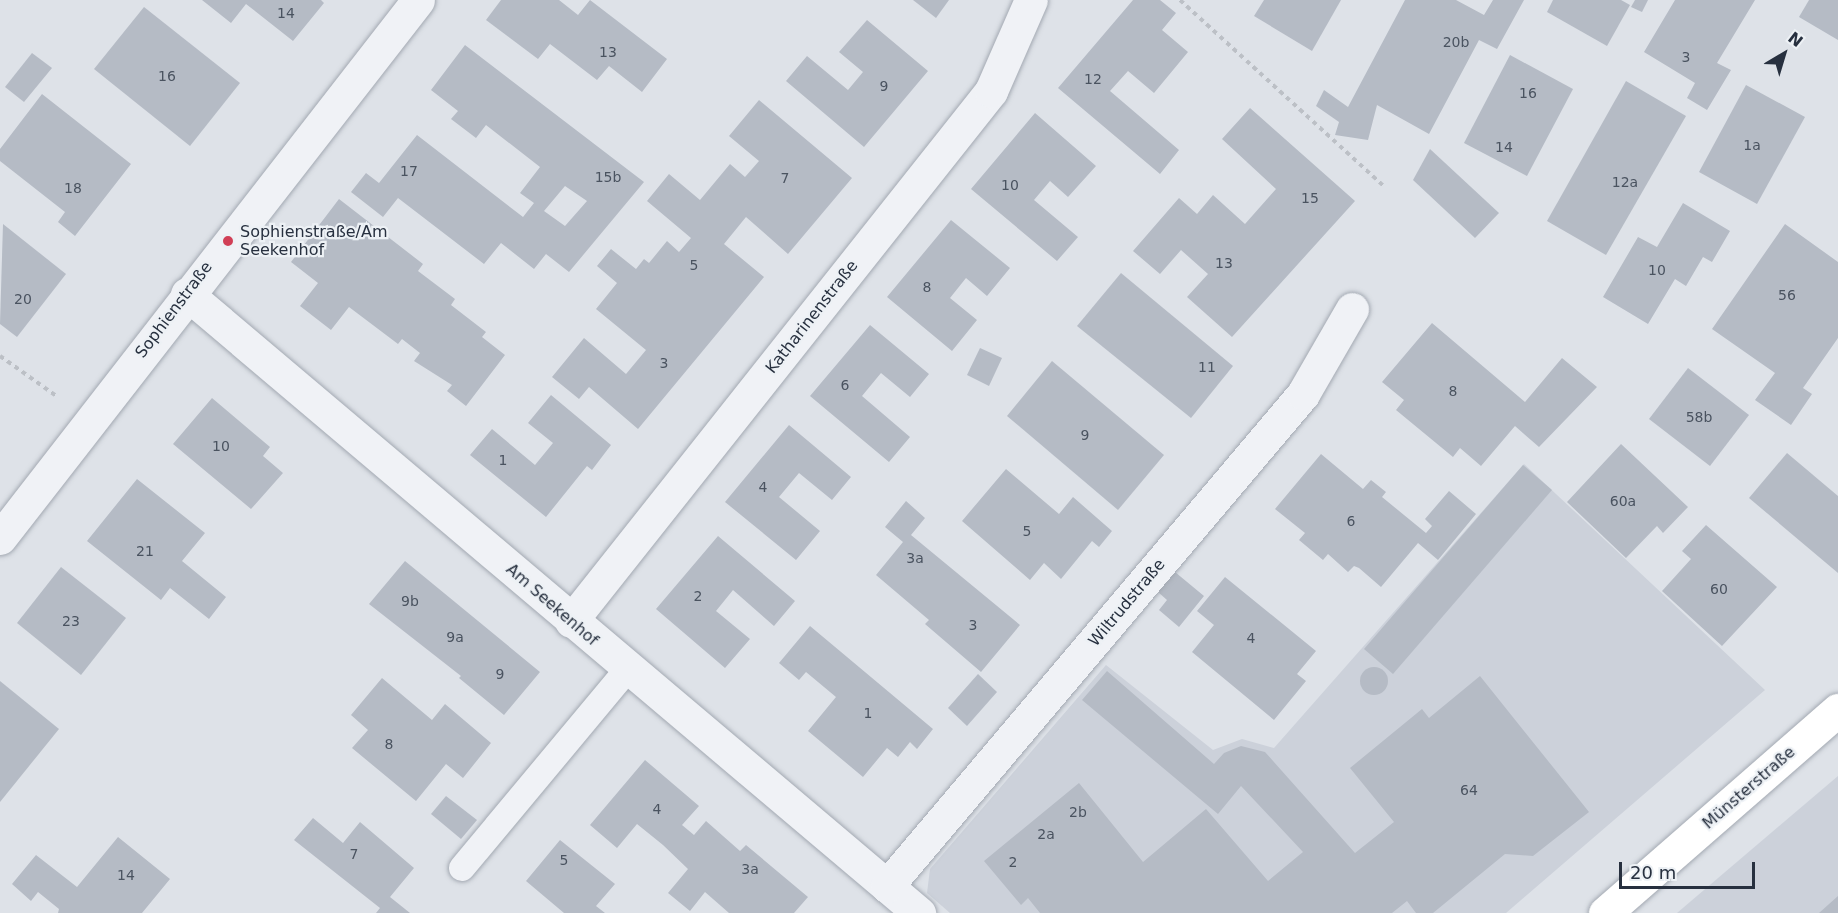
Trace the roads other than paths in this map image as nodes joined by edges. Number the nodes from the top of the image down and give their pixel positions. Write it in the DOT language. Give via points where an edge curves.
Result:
graph roads {
  1 [pos="418,0"];
  2 [pos="1031,0"];
  3 [pos="187,294"];
  4 [pos="1353,309"];
  5 [pos="0,538"];
  6 [pos="571,621"];
  7 [pos="627,670"];
  8 [pos="1838,710"];
  9 [pos="462,868"];
  10 [pos="887,886"];
  11 [pos="919,913"];
  12 [pos="1605,913"];
  1 -- 3 [label="street, Sophienstraße"];
  2 -- 6 [label="street, Katharinenstraße" via="991,91"];
  3 -- 5 [label="street, Sophienstraße"];
  3 -- 6 [label="street, Am Seekenhof"];
  4 -- 10 [label="street, Wiltrudstraße" via="1303,394"];
  6 -- 7 [label="street, Am Seekenhof"];
  7 -- 9 [label="lane"];
  7 -- 10 [label="street, Am Seekenhof"];
  8 -- 12 [label="main road, Münsterstraße"];
  10 -- 11 [label="street, Am Seekenhof"];
}
